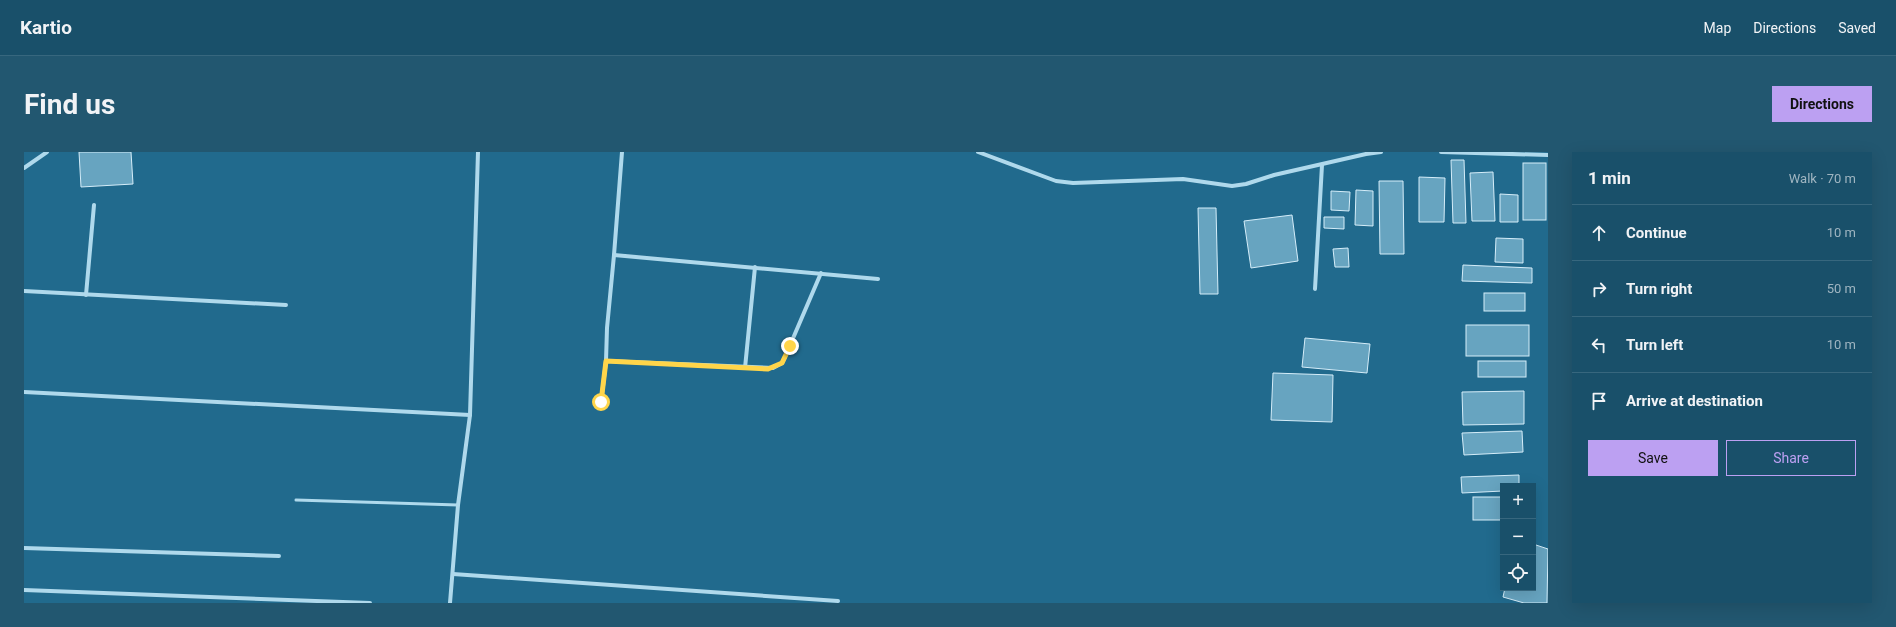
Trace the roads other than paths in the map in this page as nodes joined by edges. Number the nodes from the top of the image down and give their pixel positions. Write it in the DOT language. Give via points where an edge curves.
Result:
graph roads {
  1 [pos="47,152"];
  2 [pos="478,152"];
  3 [pos="622,152"];
  4 [pos="978,152"];
  5 [pos="1381,152"];
  6 [pos="1441,152"];
  7 [pos="1548,155"];
  8 [pos="1322,165"];
  9 [pos="24,168"];
  10 [pos="94,205"];
  11 [pos="614,255"];
  12 [pos="755,267"];
  13 [pos="821,273"];
  14 [pos="878,279"];
  15 [pos="1315,289"];
  16 [pos="24,291"];
  17 [pos="86,295"];
  18 [pos="286,305"];
  19 [pos="606,361"];
  20 [pos="745,368"];
  21 [pos="24,392"];
  22 [pos="601,402"];
  23 [pos="470,415"];
  24 [pos="296,500"];
  25 [pos="458,505"];
  26 [pos="24,548"];
  27 [pos="279,556"];
  28 [pos="453,574"];
  29 [pos="24,590"];
  30 [pos="838,601"];
  31 [pos="370,603"];
  32 [pos="450,603"];
  1 -- 9 [label="street"];
  2 -- 23 [label="street"];
  3 -- 11 [label="street"];
  4 -- 8 [label="street" via="1050,178 1073,183 1183,179 1232,186"];
  5 -- 8 [label="street"];
  6 -- 7 [label="street"];
  8 -- 15 [label="street"];
  10 -- 17 [label="street"];
  11 -- 12 [label="street"];
  11 -- 19 [label="street"];
  12 -- 13 [label="street"];
  12 -- 20 [label="street"];
  13 -- 14 [label="street"];
  13 -- 20 [label="street" via="782,363 768,369"];
  16 -- 17 [label="street"];
  17 -- 18 [label="street"];
  19 -- 20 [label="street"];
  19 -- 22 [label="street"];
  21 -- 23 [label="street"];
  23 -- 25 [label="street"];
  24 -- 25 [label="lane"];
  25 -- 28 [label="street"];
  26 -- 27 [label="street"];
  28 -- 30 [label="street"];
  28 -- 32 [label="street"];
  29 -- 31 [label="street"];
}
